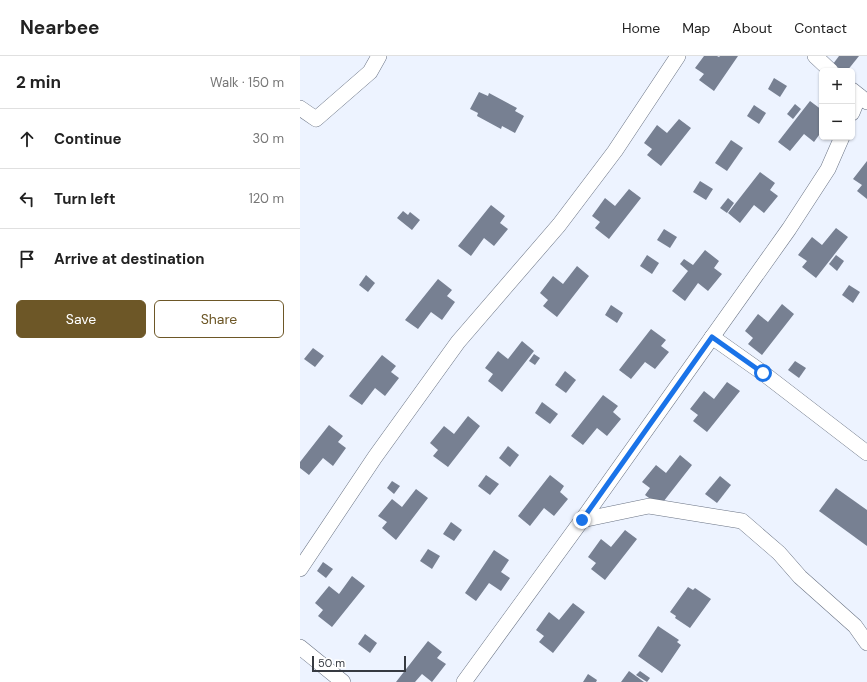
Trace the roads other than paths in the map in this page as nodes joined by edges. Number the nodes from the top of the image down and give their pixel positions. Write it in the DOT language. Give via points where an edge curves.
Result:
graph roads {
  1 [pos="379,56"];
  2 [pos="678,56"];
  3 [pos="815,56"];
  4 [pos="828,68"];
  5 [pos="859,96"];
  6 [pos="855,106"];
  7 [pos="300,108"];
  8 [pos="841,140"];
  9 [pos="712,337"];
  10 [pos="867,453"];
  11 [pos="582,520"];
  12 [pos="300,569"];
  13 [pos="867,643"];
  14 [pos="300,646"];
  15 [pos="343,682"];
  16 [pos="464,682"];
  1 -- 7 [label="street" via="370,72 316,119"];
  2 -- 12 [label="street" via="615,151 559,225 458,342 375,457"];
  3 -- 4 [label="street"];
  5 -- 6 [label="street"];
  8 -- 9 [label="street" via="828,169 794,222"];
  9 -- 10 [label="street"];
  9 -- 11 [label="street"];
  11 -- 13 [label="street" via="649,506 742,521 855,626"];
  11 -- 16 [label="street"];
  14 -- 15 [label="street"];
}
